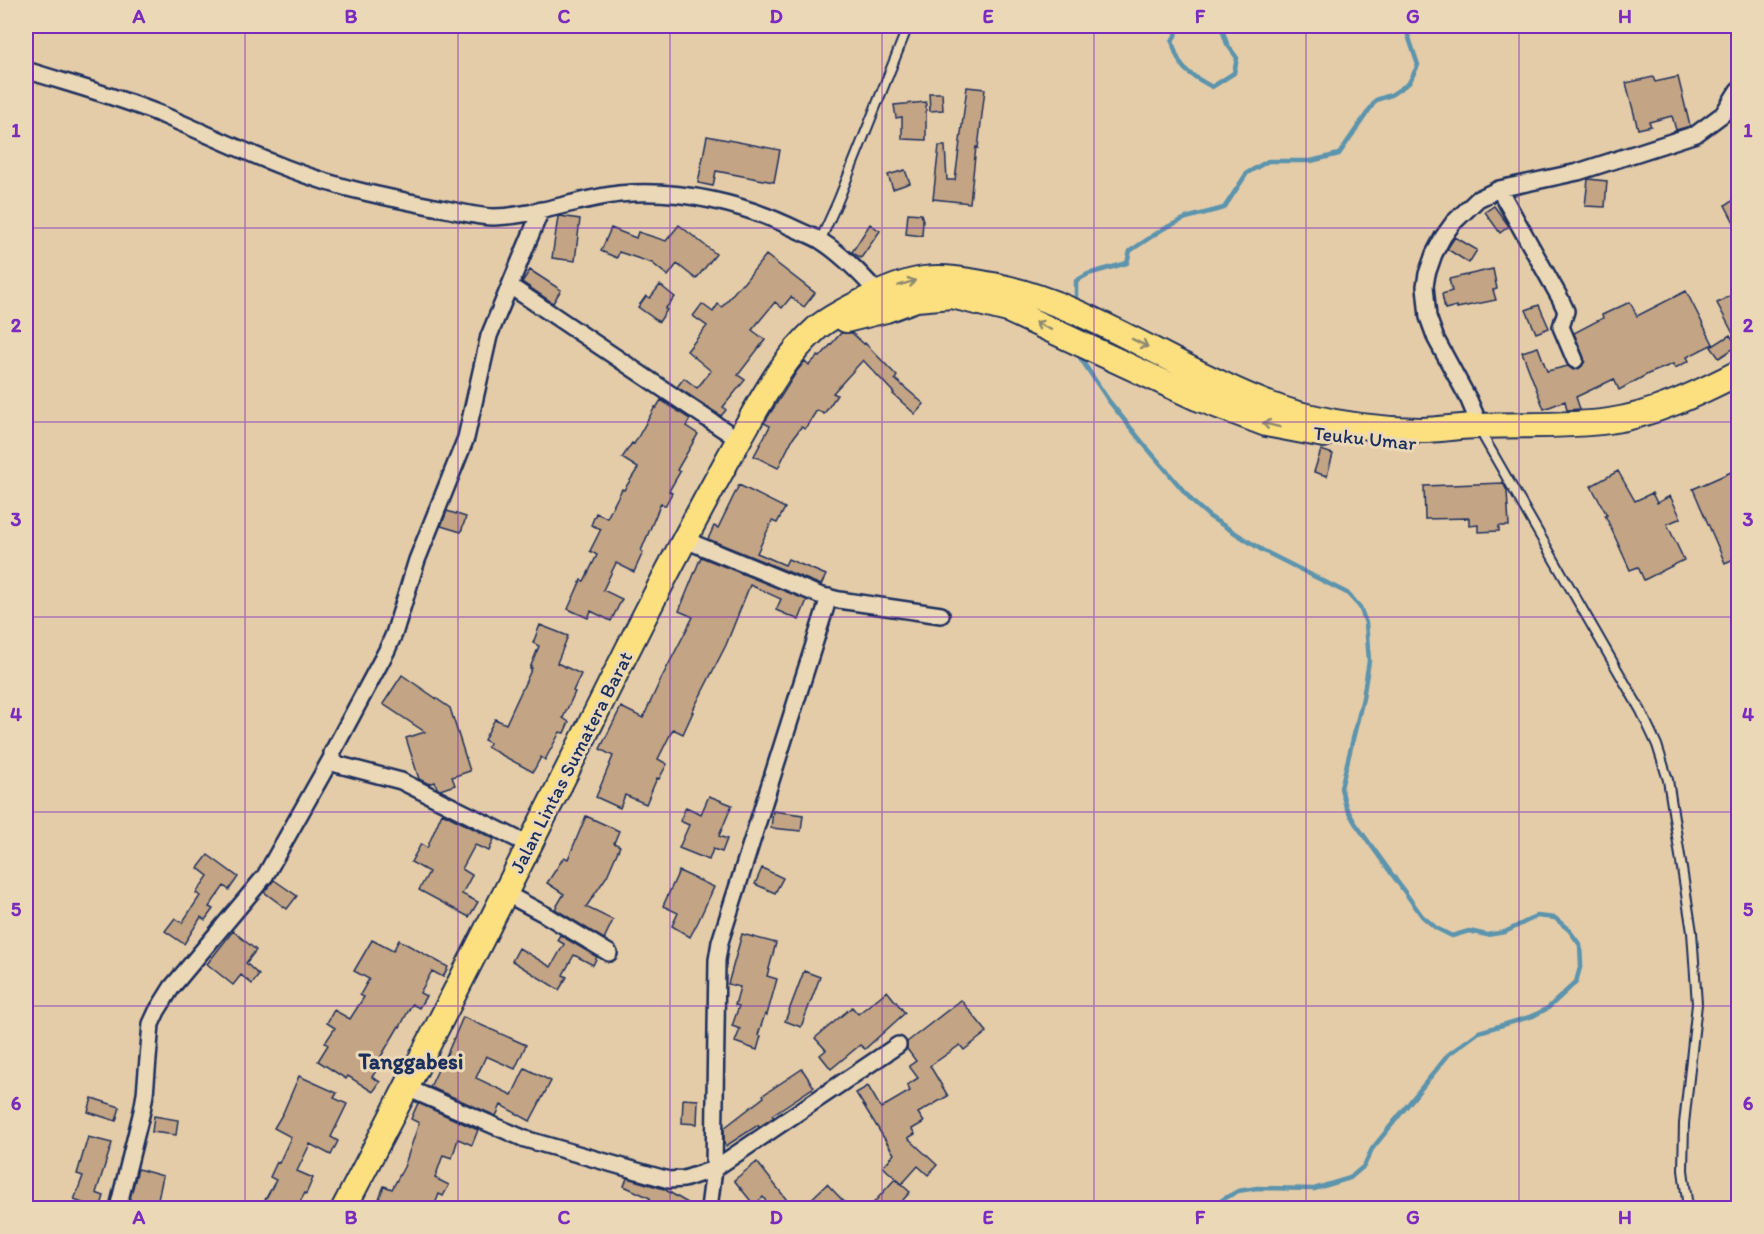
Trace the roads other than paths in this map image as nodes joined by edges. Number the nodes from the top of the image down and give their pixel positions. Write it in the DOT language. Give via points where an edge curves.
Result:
graph roads {
  1 [pos="908,26"];
  2 [pos="26,70"];
  3 [pos="1738,90"];
  4 [pos="1500,189"];
  5 [pos="541,210"];
  6 [pos="820,241"];
  7 [pos="510,286"];
  8 [pos="878,293"];
  9 [pos="1014,300"];
  10 [pos="818,328"];
  11 [pos="1575,360"];
  12 [pos="1738,373"];
  13 [pos="1738,389"];
  14 [pos="1482,432"];
  15 [pos="1420,438"];
  16 [pos="739,440"];
  17 [pos="683,539"];
  18 [pos="829,597"];
  19 [pos="941,615"];
  20 [pos="332,757"];
  21 [pos="529,845"];
  22 [pos="505,893"];
  23 [pos="609,953"];
  24 [pos="898,1045"];
  25 [pos="407,1088"];
  26 [pos="714,1169"];
  27 [pos="117,1208"];
  28 [pos="344,1209"];
  29 [pos="709,1209"];
  30 [pos="1688,1209"];
  1 -- 6 [label="lane"];
  2 -- 5 [label="street" via="157,113 283,168 361,191 486,216"];
  3 -- 4 [label="street" via="1723,114 1696,134 1578,172"];
  4 -- 11 [label="street" via="1566,311 1562,327"];
  4 -- 14 [label="street" via="1478,199 1453,223 1434,254 1425,286 1432,328"];
  5 -- 6 [label="street" via="618,195 679,196 749,210"];
  5 -- 7 [label="street"];
  6 -- 8 [label="street" via="858,270"];
  7 -- 16 [label="street"];
  7 -- 20 [label="street" via="487,343 466,438 412,575 394,634"];
  8 -- 9 [label="highway, Jalan Lintas Sumatera Barat, one-way" via="911,281 953,278"];
  8 -- 10 [label="highway, Jalan Lintas Sumatera Barat"];
  9 -- 10 [label="highway" via="952,296 916,299"];
  9 -- 15 [label="highway, Teuku Umar, one-way" via="1088,317 1263,403 1303,415"];
  15 -- 9 [label="highway, Teuku Umar, one-way" via="1385,444 1266,424 1197,398 1078,343"];
  10 -- 16 [label="highway, Jalan Lintas Sumatera Barat" via="780,369"];
  12 -- 14 [label="highway, Teuku Umar" via="1701,393 1611,421"];
  13 -- 14 [label="highway, Teuku Umar" via="1708,405 1616,433 1564,437"];
  14 -- 15 [label="highway, Teuku Umar"];
  14 -- 30 [label="lane" via="1641,711 1668,780 1696,982 1684,1124 1683,1170"];
  16 -- 17 [label="highway, Jalan Lintas Sumatera Barat"];
  17 -- 18 [label="street"];
  17 -- 21 [label="highway, Jalan Lintas Sumatera Barat"];
  18 -- 19 [label="street"];
  18 -- 26 [label="street" via="720,942"];
  20 -- 21 [label="street" via="336,764 401,782"];
  20 -- 27 [label="street" via="265,876 172,987 157,1011 151,1024 142,1111"];
  21 -- 22 [label="highway, Jalan Lintas Sumatera Barat"];
  22 -- 23 [label="street"];
  22 -- 25 [label="highway, Jalan Lintas Sumatera Barat"];
  24 -- 26 [label="street"];
  25 -- 26 [label="street" via="525,1139 669,1180"];
  25 -- 28 [label="highway, Jalan Lintas Sumatera Barat"];
  26 -- 29 [label="street"];
}
